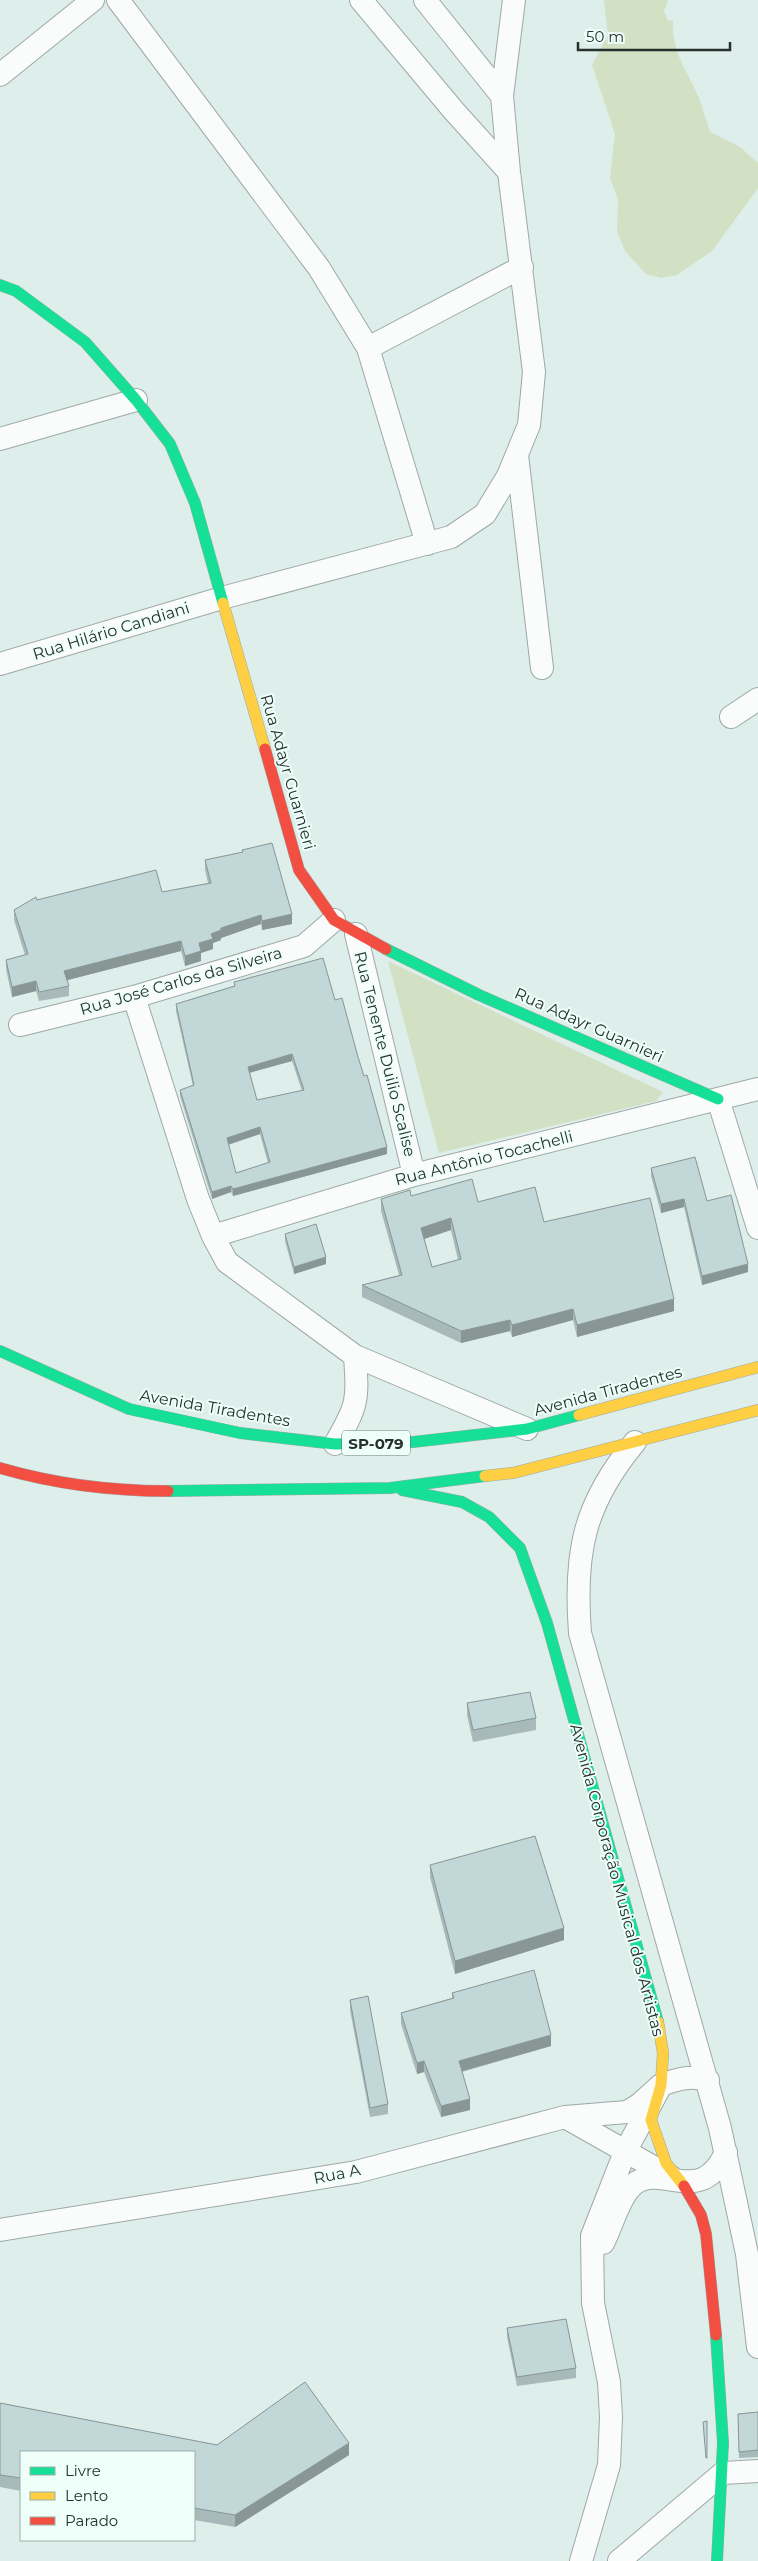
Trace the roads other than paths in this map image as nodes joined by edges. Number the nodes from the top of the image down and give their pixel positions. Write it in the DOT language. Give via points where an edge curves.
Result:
graph roads {
  1 [pos="93,0"];
  2 [pos="118,0"];
  3 [pos="361,0"];
  4 [pos="425,0"];
  5 [pos="514,0"];
  6 [pos="0,75"];
  7 [pos="502,96"];
  8 [pos="508,172"];
  9 [pos="522,267"];
  10 [pos="0,284"];
  11 [pos="368,348"];
  12 [pos="136,400"];
  13 [pos="0,439"];
  14 [pos="517,455"];
  15 [pos="427,544"];
  16 [pos="222,598"];
  17 [pos="0,664"];
  18 [pos="542,668"];
  19 [pos="758,699"];
  20 [pos="731,717"];
  21 [pos="334,920"];
  22 [pos="356,934"];
  23 [pos="134,997"];
  24 [pos="20,1025"];
  25 [pos="758,1088"];
  26 [pos="718,1099"];
  27 [pos="414,1175"];
  28 [pos="758,1228"];
  29 [pos="213,1236"];
  30 [pos="0,1351"];
  31 [pos="356,1356"];
  32 [pos="758,1367"];
  33 [pos="758,1410"];
  34 [pos="527,1429"];
  35 [pos="635,1442"];
  36 [pos="335,1444"];
  37 [pos="0,1468"];
  38 [pos="390,1488"];
  39 [pos="578,1614"];
  40 [pos="547,1623"];
  41 [pos="708,2080"];
  42 [pos="661,2085"];
  43 [pos="565,2118"];
  44 [pos="625,2152"];
  45 [pos="726,2152"];
  46 [pos="682,2183"];
  47 [pos="0,2230"];
  48 [pos="593,2259"];
  49 [pos="758,2347"];
  50 [pos="758,2471"];
  51 [pos="723,2473"];
  52 [pos="581,2561"];
  53 [pos="619,2561"];
  54 [pos="717,2561"];
  1 -- 6 [label="street"];
  2 -- 11 [label="street" via="319,268"];
  3 -- 8 [label="street"];
  4 -- 7 [label="street"];
  5 -- 7 [label="street, Rua Hilário Candiani"];
  7 -- 8 [label="street, Rua Hilário Candiani"];
  8 -- 9 [label="street, Rua Hilário Candiani"];
  9 -- 11 [label="street"];
  9 -- 14 [label="street, Rua Hilário Candiani" via="534,372 530,425"];
  10 -- 12 [label="street, Rua Adayr Guarnieri" via="85,342"];
  11 -- 15 [label="street"];
  12 -- 13 [label="street"];
  12 -- 16 [label="street, Rua Adayr Guarnieri" via="170,444 195,503"];
  14 -- 15 [label="street, Rua Hilário Candiani" via="485,514 452,537"];
  14 -- 18 [label="street"];
  15 -- 16 [label="street, Rua Hilário Candiani"];
  16 -- 17 [label="street, Rua Hilário Candiani"];
  16 -- 21 [label="street, Rua Adayr Guarnieri" via="299,870"];
  19 -- 20 [label="street"];
  21 -- 22 [label="street, Rua Adayr Guarnieri"];
  21 -- 23 [label="street, Rua José Carlos da Silveira" via="304,946"];
  22 -- 26 [label="street, Rua Adayr Guarnieri" via="478,995"];
  22 -- 27 [label="street, Rua Tenente Duilio Scalise"];
  23 -- 24 [label="street, Rua José Carlos da Silveira"];
  23 -- 29 [label="street" via="198,1200"];
  25 -- 26 [label="street, Rua Antônio Tocachelli"];
  26 -- 27 [label="street, Rua Antônio Tocachelli"];
  26 -- 28 [label="street"];
  27 -- 29 [label="street, Rua Antônio Tocachelli"];
  29 -- 31 [label="street" via="227,1262"];
  30 -- 36 [label="street, Avenida Tiradentes / SP-079" via="129,1409 240,1433"];
  31 -- 34 [label="street"];
  31 -- 36 [label="street" via="358,1395 353,1413"];
  32 -- 34 [label="street, Avenida Tiradentes / SP-079"];
  33 -- 35 [label="street"];
  34 -- 36 [label="street, Avenida Tiradentes / SP-079" via="413,1442"];
  35 -- 38 [label="street" via="513,1473"];
  35 -- 39 [label="street, Avenida Corporação Musical dos Artistas" via="614,1467 588,1517 578,1573"];
  37 -- 38 [label="street" via="38,1479 124,1491"];
  38 -- 40 [label="street, Avenida Corporação Musical dos Artistas" via="462,1502 488,1516 520,1548"];
  39 -- 40 [label="street"];
  39 -- 41 [label="street, Avenida Corporação Musical dos Artistas" via="583,1642"];
  40 -- 42 [label="street, Avenida Corporação Musical dos Artistas" via="658,2021 663,2053"];
  41 -- 42 [label="street" via="683,2077"];
  41 -- 45 [label="street, Avenida Corporação Musical dos Artistas"];
  42 -- 43 [label="street, Rua A" via="627,2112"];
  42 -- 44 [label="street"];
  42 -- 46 [label="street, Avenida Corporação Musical dos Artistas" via="651,2120 666,2163"];
  43 -- 44 [label="street"];
  43 -- 47 [label="street, Rua A" via="356,2172"];
  44 -- 46 [label="street"];
  44 -- 48 [label="street" via="592,2236"];
  45 -- 46 [label="street" via="719,2167 710,2174"];
  45 -- 49 [label="street, Avenida Corporação Musical dos Artistas" via="747,2254"];
  46 -- 48 [label="street" via="651,2176 632,2185"];
  46 -- 51 [label="street, Avenida Corporação Musical dos Artistas" via="701,2215 706,2234 720,2380"];
  48 -- 52 [label="street" via="593,2303 609,2382 611,2417 608,2465"];
  50 -- 51 [label="street"];
  51 -- 53 [label="street"];
  51 -- 54 [label="street, Avenida Corporação Musical dos Artistas"];
}
